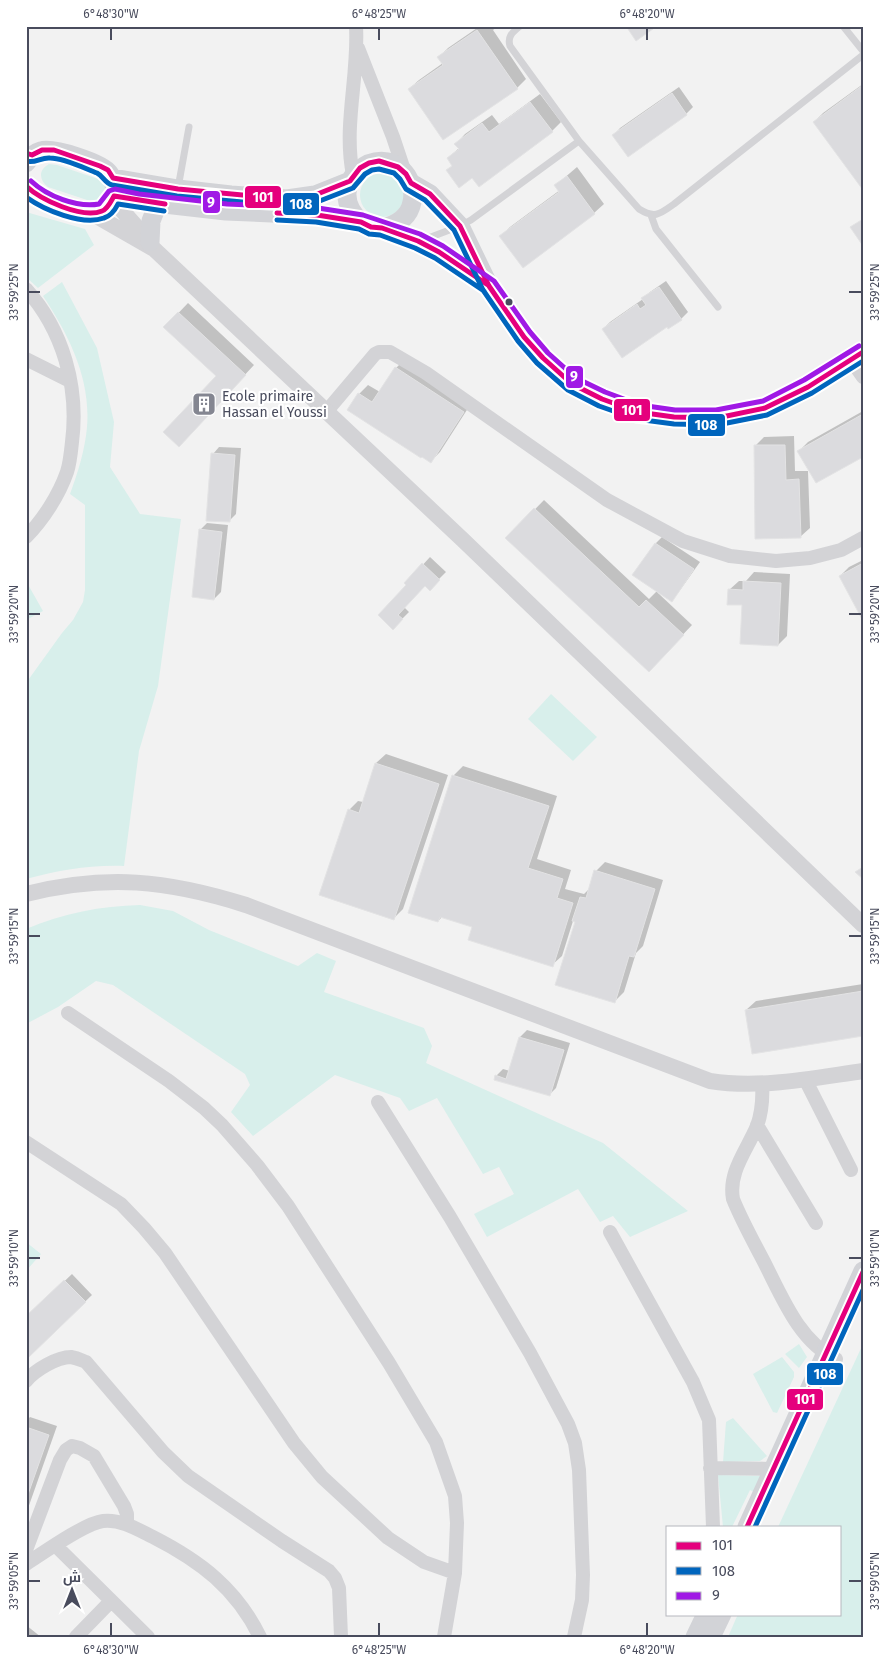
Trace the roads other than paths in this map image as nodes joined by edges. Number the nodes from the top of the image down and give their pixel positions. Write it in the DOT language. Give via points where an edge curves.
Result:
graph roads {
  1 [pos="356,26"];
  2 [pos="520,26"];
  3 [pos="843,26"];
  4 [pos="357,47"];
  5 [pos="863,51"];
  6 [pos="863,55"];
  7 [pos="189,127"];
  8 [pos="579,141"];
  9 [pos="28,157"];
  10 [pos="351,178"];
  11 [pos="408,178"];
  12 [pos="26,186"];
  13 [pos="178,189"];
  14 [pos="113,191"];
  15 [pos="158,203"];
  16 [pos="93,214"];
  17 [pos="651,215"];
  18 [pos="361,222"];
  19 [pos="460,226"];
  20 [pos="382,228"];
  21 [pos="418,241"];
  22 [pos="152,246"];
  23 [pos="489,286"];
  24 [pos="26,289"];
  25 [pos="718,307"];
  26 [pos="857,356"];
  27 [pos="26,359"];
  28 [pos="863,377"];
  29 [pos="70,381"];
  30 [pos="326,412"];
  31 [pos="26,537"];
  32 [pos="863,538"];
  33 [pos="26,894"];
  34 [pos="863,925"];
  35 [pos="68,1014"];
  36 [pos="863,1071"];
  37 [pos="805,1079"];
  38 [pos="762,1083"];
  39 [pos="378,1102"];
  40 [pos="757,1125"];
  41 [pos="26,1142"];
  42 [pos="851,1170"];
  43 [pos="816,1223"];
  44 [pos="610,1232"];
  45 [pos="863,1272"];
  46 [pos="863,1301"];
  47 [pos="831,1357"];
  48 [pos="26,1381"];
  49 [pos="710,1468"];
  50 [pos="773,1469"];
  51 [pos="127,1524"];
  52 [pos="713,1526"];
  53 [pos="747,1526"];
  54 [pos="761,1526"];
  55 [pos="55,1545"];
  56 [pos="26,1550"];
  57 [pos="26,1564"];
  58 [pos="455,1573"];
  59 [pos="111,1600"];
  60 [pos="705,1616"];
  61 [pos="721,1616"];
  62 [pos="76,1637"];
  63 [pos="148,1637"];
  64 [pos="260,1637"];
  65 [pos="341,1637"];
  66 [pos="444,1637"];
  67 [pos="574,1637"];
  68 [pos="695,1637"];
  69 [pos="711,1637"];
  1 -- 4 [label="street"];
  2 -- 8 [label="lane" via="510,36 510,46"];
  3 -- 5 [label="lane"];
  4 -- 10 [label="street" via="348,138"];
  4 -- 11 [label="street"];
  6 -- 17 [label="lane" via="674,204"];
  7 -- 13 [label="lane"];
  8 -- 17 [label="lane" via="639,209"];
  8 -- 19 [label="lane"];
  9 -- 14 [label="main road" via="42,150 54,150 100,166 108,170"];
  10 -- 11 [label="main road" via="364,166 379,161 394,165"];
  10 -- 13 [label="main road" via="315,195 287,199"];
  10 -- 18 [label="main road" via="347,199 349,208"];
  11 -- 19 [label="main road" via="430,194"];
  11 -- 20 [label="main road" via="413,198 408,213 392,226"];
  12 -- 16 [label="main road" via="37,197"];
  13 -- 14 [label="main road"];
  14 -- 15 [label="main road"];
  14 -- 16 [label="main road" via="104,210"];
  14 -- 22 [label="street"];
  15 -- 18 [label="main road" via="226,211 317,215"];
  15 -- 22 [label="main road" via="151,220"];
  16 -- 22 [label="street"];
  17 -- 25 [label="lane" via="656,229"];
  18 -- 20 [label="main road"];
  19 -- 21 [label="lane"];
  19 -- 23 [label="main road"];
  20 -- 21 [label="main road"];
  21 -- 23 [label="main road"];
  22 -- 30 [label="street"];
  23 -- 26 [label="main road" via="524,337 572,384 638,412 717,418 765,408 808,387"];
  24 -- 29 [label="street" via="57,335"];
  26 -- 28 [label="street"];
  27 -- 29 [label="street"];
  29 -- 31 [label="street" via="74,418 67,472 49,506"];
  30 -- 32 [label="street" via="375,354 390,352 426,373 608,500 683,541 730,556 776,562 841,550"];
  30 -- 34 [label="street"];
  33 -- 38 [label="street" via="76,884 124,881 203,892 246,905 696,1078 725,1084"];
  35 -- 58 [label="street" via="204,1108 257,1165 288,1206 436,1442 455,1496"];
  36 -- 37 [label="street"];
  37 -- 38 [label="street"];
  37 -- 42 [label="street"];
  38 -- 40 [label="street"];
  39 -- 67 [label="street" via="530,1353 575,1443 584,1574"];
  40 -- 43 [label="street"];
  40 -- 47 [label="street" via="733,1174 733,1199 792,1316 808,1338"];
  41 -- 58 [label="street" via="121,1204 144,1228 165,1253 294,1443 322,1477 388,1538 424,1562"];
  44 -- 49 [label="street" via="702,1402 709,1420"];
  45 -- 47 [label="main road"];
  46 -- 47 [label="main road"];
  47 -- 50 [label="main road"];
  47 -- 54 [label="main road"];
  48 -- 65 [label="street" via="37,1371 61,1359 78,1358 86,1362 163,1452 188,1476 329,1571 338,1588"];
  49 -- 50 [label="street"];
  49 -- 52 [label="street"];
  50 -- 53 [label="main road"];
  51 -- 55 [label="street" via="113,1521 92,1523"];
  51 -- 56 [label="street" via="124,1506 94,1456 72,1446 60,1460"];
  51 -- 64 [label="street" via="180,1551 212,1573 246,1612"];
  55 -- 57 [label="street"];
  55 -- 59 [label="street"];
  58 -- 66 [label="street"];
  59 -- 62 [label="street"];
  59 -- 63 [label="street"];
  60 -- 68 [label="main road"];
  61 -- 69 [label="main road"];
}
